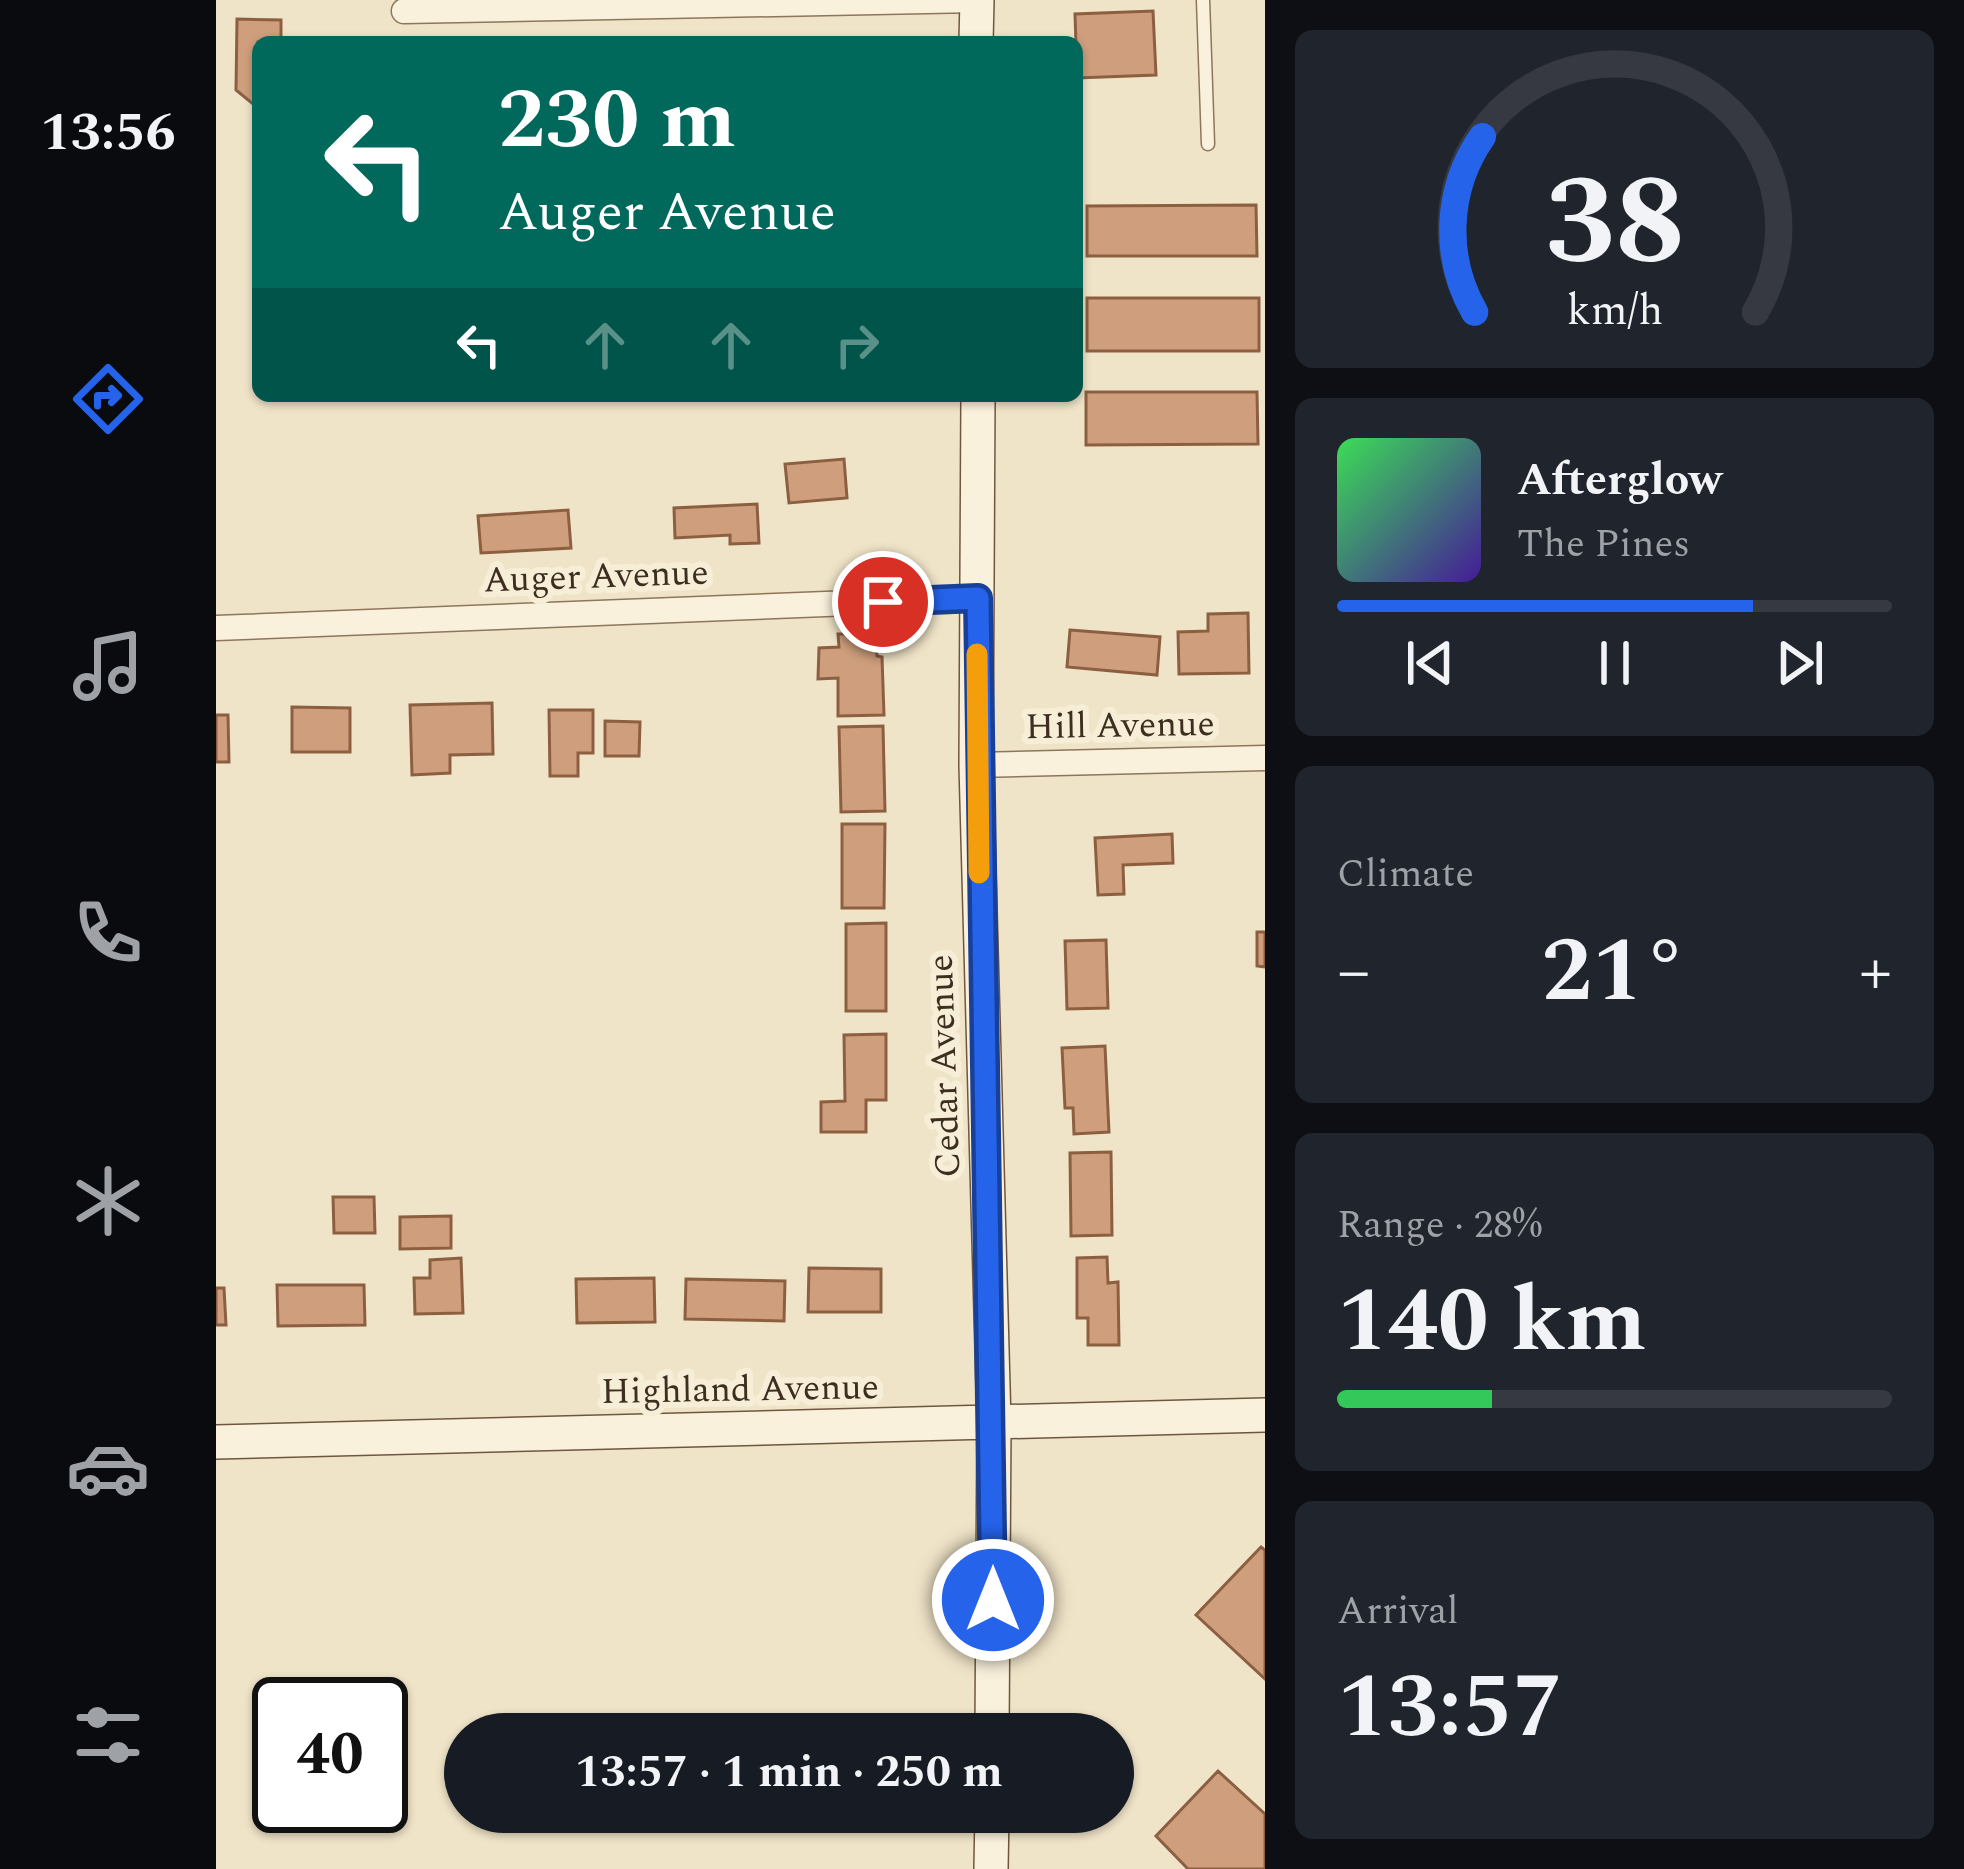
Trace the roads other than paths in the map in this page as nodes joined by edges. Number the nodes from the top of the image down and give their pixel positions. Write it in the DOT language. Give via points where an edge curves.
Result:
graph roads {
  1 [pos="976,0"];
  2 [pos="1203,0"];
  3 [pos="404,11"];
  4 [pos="976,36"];
  5 [pos="1208,144"];
  6 [pos="978,402"];
  7 [pos="978,598"];
  8 [pos="216,628"];
  9 [pos="1265,758"];
  10 [pos="976,765"];
  11 [pos="1265,1415"];
  12 [pos="994,1423"];
  13 [pos="216,1442"];
  14 [pos="992,1713"];
  15 [pos="992,1833"];
  16 [pos="991,1869"];
  1 -- 3 [label="street"];
  1 -- 4 [label="street"];
  2 -- 5 [label="lane"];
  6 -- 7 [label="street, Cedar Avenue"];
  7 -- 8 [label="street, Auger Avenue"];
  7 -- 10 [label="street, Cedar Avenue"];
  9 -- 10 [label="street, Hill Avenue"];
  10 -- 12 [label="street, Cedar Avenue"];
  11 -- 12 [label="street, Highland Avenue"];
  12 -- 13 [label="street, Highland Avenue"];
  12 -- 14 [label="street, Cedar Avenue"];
  15 -- 16 [label="street"];
}
